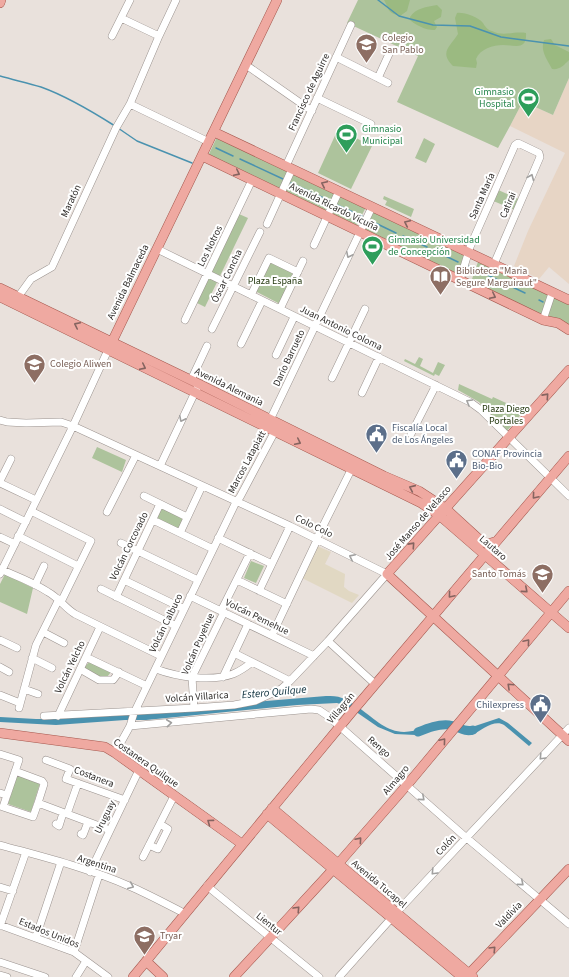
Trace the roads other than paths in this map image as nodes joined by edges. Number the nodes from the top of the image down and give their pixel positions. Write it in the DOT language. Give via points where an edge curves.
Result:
graph roads {
  1 [pos="2,0"];
  2 [pos="130,0"];
  3 [pos="176,0"];
  4 [pos="277,0"];
  5 [pos="0,3"];
  6 [pos="121,18"];
  7 [pos="351,25"];
  8 [pos="112,36"];
  9 [pos="159,36"];
  10 [pos="389,54"];
  11 [pos="336,57"];
  12 [pos="246,65"];
  13 [pos="378,78"];
  14 [pos="388,83"];
  15 [pos="317,98"];
  16 [pos="130,104"];
  17 [pos="312,111"];
  18 [pos="371,124"];
  19 [pos="214,132"];
  20 [pos="209,142"];
  21 [pos="516,144"];
  22 [pos="202,156"];
  23 [pos="289,168"];
  24 [pos="252,180"];
  25 [pos="339,191"];
  26 [pos="281,194"];
  27 [pos="372,207"];
  28 [pos="327,216"];
  29 [pos="267,224"];
  30 [pos="260,232"];
  31 [pos="360,232"];
  32 [pos="314,245"];
  33 [pos="157,249"];
  34 [pos="468,252"];
  35 [pos="303,261"];
  36 [pos="494,264"];
  37 [pos="298,272"];
  38 [pos="207,274"];
  39 [pos="460,280"];
  40 [pos="233,286"];
  41 [pos="0,288"];
  42 [pos="552,293"];
  43 [pos="251,295"];
  44 [pos="0,297"];
  45 [pos="18,297"];
  46 [pos="569,300"];
  47 [pos="262,301"];
  48 [pos="280,309"];
  49 [pos="365,309"];
  50 [pos="294,317"];
  51 [pos="185,320"];
  52 [pos="543,320"];
  53 [pos="315,326"];
  54 [pos="212,329"];
  55 [pos="569,330"];
  56 [pos="349,343"];
  57 [pos="241,344"];
  58 [pos="110,346"];
  59 [pos="208,346"];
  60 [pos="276,356"];
  61 [pos="379,358"];
  62 [pos="569,370"];
  63 [pos="332,378"];
  64 [pos="436,385"];
  65 [pos="195,386"];
  66 [pos="362,393"];
  67 [pos="0,420"];
  68 [pos="270,420"];
  69 [pos="73,426"];
  70 [pos="275,431"];
  71 [pos="411,434"];
  72 [pos="509,437"];
  73 [pos="136,455"];
  74 [pos="569,456"];
  75 [pos="11,459"];
  76 [pos="160,466"];
  77 [pos="352,468"];
  78 [pos="551,478"];
  79 [pos="0,482"];
  80 [pos="202,486"];
  81 [pos="144,496"];
  82 [pos="569,496"];
  83 [pos="36,500"];
  84 [pos="236,502"];
  85 [pos="160,504"];
  86 [pos="445,508"];
  87 [pos="0,509"];
  88 [pos="31,511"];
  89 [pos="107,512"];
  90 [pos="439,515"];
  91 [pos="187,517"];
  92 [pos="153,520"];
  93 [pos="26,522"];
  94 [pos="290,526"];
  95 [pos="180,533"];
  96 [pos="18,536"];
  97 [pos="0,537"];
  98 [pos="218,538"];
  99 [pos="317,540"];
  100 [pos="498,540"];
  101 [pos="121,543"];
  102 [pos="15,544"];
  103 [pos="213,549"];
  104 [pos="138,551"];
  105 [pos="250,553"];
  106 [pos="485,555"];
  107 [pos="272,564"];
  108 [pos="44,566"];
  109 [pos="78,566"];
  110 [pos="1,571"];
  111 [pos="387,574"];
  112 [pos="124,580"];
  113 [pos="198,580"];
  114 [pos="237,580"];
  115 [pos="35,585"];
  116 [pos="101,590"];
  117 [pos="260,591"];
  118 [pos="569,591"];
  119 [pos="190,596"];
  120 [pos="116,597"];
  121 [pos="60,601"];
  122 [pos="287,604"];
  123 [pos="184,609"];
  124 [pos="222,612"];
  125 [pos="551,612"];
  126 [pos="433,616"];
  127 [pos="248,624"];
  128 [pos="176,626"];
  129 [pos="100,627"];
  130 [pos="569,628"];
  131 [pos="43,632"];
  132 [pos="272,635"];
  133 [pos="0,640"];
  134 [pos="328,641"];
  135 [pos="64,643"];
  136 [pos="17,648"];
  137 [pos="234,653"];
  138 [pos="86,656"];
  139 [pos="162,656"];
  140 [pos="314,656"];
  141 [pos="32,658"];
  142 [pos="252,662"];
  143 [pos="0,667"];
  144 [pos="52,668"];
  145 [pos="80,669"];
  146 [pos="156,669"];
  147 [pos="9,672"];
  148 [pos="119,672"];
  149 [pos="498,676"];
  150 [pos="192,677"];
  151 [pos="223,677"];
  152 [pos="290,681"];
  153 [pos="375,684"];
  154 [pos="147,686"];
  155 [pos="24,689"];
  156 [pos="281,689"];
  157 [pos="38,694"];
  158 [pos="0,695"];
  159 [pos="255,702"];
  160 [pos="194,708"];
  161 [pos="135,712"];
  162 [pos="256,713"];
  163 [pos="44,716"];
  164 [pos="58,716"];
  165 [pos="131,724"];
  166 [pos="340,726"];
  167 [pos="569,728"];
  168 [pos="0,733"];
  169 [pos="566,738"];
  170 [pos="114,752"];
  171 [pos="0,754"];
  172 [pos="46,760"];
  173 [pos="139,770"];
  174 [pos="15,771"];
  175 [pos="78,782"];
  176 [pos="407,785"];
  177 [pos="4,794"];
  178 [pos="174,796"];
  179 [pos="125,800"];
  180 [pos="38,803"];
  181 [pos="270,811"];
  182 [pos="65,813"];
  183 [pos="88,822"];
  184 [pos="56,824"];
  185 [pos="110,830"];
  186 [pos="81,834"];
  187 [pos="467,837"];
  188 [pos="242,844"];
  189 [pos="0,845"];
  190 [pos="26,852"];
  191 [pos="143,858"];
  192 [pos="61,862"];
  193 [pos="336,867"];
  194 [pos="569,868"];
  195 [pos="90,872"];
  196 [pos="99,875"];
  197 [pos="207,886"];
  198 [pos="0,887"];
  199 [pos="13,891"];
  200 [pos="540,899"];
  201 [pos="184,913"];
  202 [pos="393,915"];
  203 [pos="569,924"];
  204 [pos="0,925"];
  205 [pos="36,937"];
  206 [pos="271,938"];
  207 [pos="74,952"];
  208 [pos="86,961"];
  209 [pos="146,961"];
  210 [pos="0,962"];
  211 [pos="28,974"];
  212 [pos="0,975"];
  213 [pos="468,976"];
  214 [pos="7,977"];
  215 [pos="45,977"];
  216 [pos="76,977"];
  217 [pos="108,977"];
  218 [pos="132,977"];
  219 [pos="163,977"];
  220 [pos="234,977"];
  221 [pos="319,977"];
  222 [pos="339,977"];
  1 -- 5 [label="main road"];
  2 -- 6 [label="street"];
  3 -- 9 [label="street, Maratón"];
  4 -- 12 [label="main road, Avenida Balmaceda"];
  6 -- 8 [label="street"];
  6 -- 9 [label="street"];
  7 -- 11 [label="street, Francisco de Aguirre"];
  9 -- 16 [label="street, Maratón"];
  10 -- 13 [label="street"];
  11 -- 13 [label="street"];
  11 -- 15 [label="street, Francisco de Aguirre"];
  12 -- 17 [label="street"];
  12 -- 19 [label="main road, Avenida Balmaceda"];
  13 -- 14 [label="street"];
  15 -- 17 [label="street, Francisco de Aguirre"];
  15 -- 18 [label="street"];
  16 -- 20 [label="street"];
  16 -- 45 [label="street, Maratón" via="116,128 52,267 31,279"];
  17 -- 23 [label="street, Francisco de Aguirre"];
  19 -- 20 [label="main road, Avenida Balmaceda"];
  19 -- 23 [label="main road, Avenida Ricardo Vicuña"];
  20 -- 22 [label="main road, Avenida Balmaceda"];
  21 -- 34 [label="street, Santa María"];
  36 -- 21 [label="street, Catirai, one-way" via="540,154"];
  22 -- 24 [label="main road, Avenida Ricardo Vicuña, one-way"];
  22 -- 33 [label="main road, Avenida Balmaceda"];
  25 -- 23 [label="main road, Avenida Ricardo Vicuña, one-way"];
  23 -- 26 [label="street, Francisco de Aguirre"];
  24 -- 26 [label="main road, Avenida Ricardo Vicuña"];
  24 -- 38 [label="street, Los Notros"];
  25 -- 27 [label="main road, Avenida Ricardo Vicuña"];
  25 -- 28 [label="street"];
  26 -- 28 [label="main road, Avenida Ricardo Vicuña"];
  26 -- 29 [label="street, Francisco de Aguirre"];
  27 -- 31 [label="street, Darío Barrueto"];
  34 -- 27 [label="main road, Avenida Ricardo Vicuña, one-way"];
  28 -- 31 [label="main road, Avenida Ricardo Vicuña"];
  28 -- 32 [label="street"];
  30 -- 40 [label="street, Óscar Concha"];
  31 -- 39 [label="main road, Avenida Ricardo Vicuña"];
  31 -- 53 [label="street, Darío Barrueto, one-way"];
  33 -- 38 [label="street, Juan Antonio Coloma"];
  33 -- 58 [label="main road, Avenida Balmaceda"];
  34 -- 36 [label="main road, Avenida Ricardo Vicuña"];
  34 -- 39 [label="street, Santa María"];
  35 -- 37 [label="street"];
  36 -- 42 [label="main road, Avenida Ricardo Vicuña"];
  37 -- 43 [label="street" via="269,258"];
  37 -- 48 [label="street"];
  38 -- 40 [label="street, Juan Antonio Coloma"];
  38 -- 51 [label="street, Los Notros"];
  39 -- 52 [label="main road, Avenida Ricardo Vicuña, one-way"];
  40 -- 43 [label="street, Juan Antonio Coloma"];
  40 -- 54 [label="street, Óscar Concha"];
  41 -- 45 [label="main road, Avenida Alemania"];
  42 -- 46 [label="main road, Avenida Ricardo Vicuña"];
  42 -- 52 [label="street"];
  43 -- 47 [label="street, Juan Antonio Coloma"];
  44 -- 58 [label="main road, Avenida Alemania"];
  58 -- 45 [label="main road, Avenida Alemania, one-way"];
  47 -- 48 [label="street, Juan Antonio Coloma"];
  47 -- 57 [label="street"];
  48 -- 50 [label="street, Juan Antonio Coloma"];
  49 -- 56 [label="street"];
  50 -- 53 [label="street, Juan Antonio Coloma"];
  50 -- 60 [label="street"];
  52 -- 55 [label="main road, Avenida Ricardo Vicuña" via="558,323"];
  53 -- 56 [label="street, Juan Antonio Coloma"];
  53 -- 68 [label="street, Darío Barrueto"];
  56 -- 61 [label="street, Juan Antonio Coloma"];
  56 -- 63 [label="street"];
  58 -- 65 [label="main road, Avenida Alemania"];
  58 -- 69 [label="street, Avenida Balmaceda"];
  59 -- 65 [label="street"];
  61 -- 64 [label="street, Juan Antonio Coloma"];
  61 -- 66 [label="street"];
  72 -- 62 [label="main road, José Manso de Velasco, one-way"];
  64 -- 71 [label="street"];
  72 -- 64 [label="street, Juan Antonio Coloma, one-way" via="474,404"];
  65 -- 68 [label="main road, Avenida Alemania"];
  65 -- 70 [label="main road, Avenida Alemania"];
  65 -- 76 [label="street, one-way"];
  67 -- 69 [label="street, Colo Colo" via="26,423 61,422"];
  68 -- 70 [label="street"];
  86 -- 68 [label="main road, Avenida Alemania, one-way" via="419,491"];
  69 -- 73 [label="street, Colo Colo"];
  69 -- 83 [label="street, Avenida Balmaceda"];
  70 -- 77 [label="main road, Avenida Alemania, one-way"];
  70 -- 84 [label="street, Marcos Latapiatt"];
  72 -- 78 [label="street, Juan Antonio Coloma"];
  72 -- 86 [label="main road, José Manso de Velasco"];
  73 -- 76 [label="street, Colo Colo"];
  73 -- 89 [label="street"];
  74 -- 78 [label="main road, Villagrán"];
  75 -- 79 [label="street"];
  76 -- 80 [label="street, Colo Colo"];
  77 -- 90 [label="main road, Avenida Alemania" via="416,500"];
  77 -- 99 [label="street"];
  78 -- 82 [label="street, Juan Antonio Coloma"];
  78 -- 100 [label="main road, Villagrán, one-way"];
  79 -- 83 [label="street"];
  80 -- 84 [label="street, Colo Colo"];
  80 -- 91 [label="street"];
  81 -- 85 [label="street"];
  83 -- 88 [label="street, Avenida Balmaceda"];
  84 -- 94 [label="street, Colo Colo"];
  84 -- 98 [label="street, Volcán Calbuco"];
  85 -- 91 [label="street"];
  85 -- 92 [label="street, Volcán Corcovado"];
  86 -- 90 [label="main road, José Manso de Velasco"];
  86 -- 100 [label="main road, Lautaro" via="481,541 489,544"];
  87 -- 93 [label="street"];
  88 -- 93 [label="street, Avenida Balmaceda"];
  88 -- 109 [label="street" via="90,541"];
  90 -- 106 [label="main road, Lautaro"];
  111 -- 90 [label="main road, José Manso de Velasco, one-way"];
  91 -- 95 [label="street"];
  92 -- 95 [label="street"];
  92 -- 104 [label="street, Volcán Corcovado"];
  93 -- 96 [label="street, Avenida Balmaceda"];
  94 -- 99 [label="street, Colo Colo"];
  94 -- 107 [label="street"];
  95 -- 103 [label="street"];
  96 -- 102 [label="street, Avenida Balmaceda"];
  96 -- 109 [label="street"];
  97 -- 102 [label="street"];
  98 -- 103 [label="street, Volcán Calbuco"];
  98 -- 105 [label="street"];
  111 -- 99 [label="street, Colo Colo, one-way"];
  99 -- 122 [label="street"];
  100 -- 106 [label="main road, Villagrán"];
  101 -- 104 [label="street"];
  102 -- 110 [label="street, Avenida Balmaceda"];
  103 -- 113 [label="street, Volcán Calbuco"];
  104 -- 112 [label="street, Volcán Corcovado"];
  104 -- 113 [label="street"];
  105 -- 107 [label="street"];
  105 -- 114 [label="street, Volcán Puyehue"];
  106 -- 125 [label="main road, Lautaro, one-way"];
  106 -- 126 [label="main road, Villagrán, one-way"];
  107 -- 117 [label="street"];
  108 -- 115 [label="street"];
  109 -- 121 [label="street"];
  110 -- 115 [label="street"];
  111 -- 126 [label="main road, Colo Colo"];
  111 -- 134 [label="street, José Manso de Velasco"];
  112 -- 120 [label="street, Volcán Corcovado"];
  112 -- 123 [label="street"];
  113 -- 119 [label="street, Volcán Calbuco"];
  114 -- 117 [label="street"];
  114 -- 124 [label="street, Volcán Puyehue"];
  115 -- 121 [label="street"];
  116 -- 120 [label="street"];
  117 -- 122 [label="street"];
  118 -- 125 [label="main road, Almagro"];
  119 -- 123 [label="street, Volcán Calbuco"];
  119 -- 124 [label="street, Volcán Pemehue"];
  120 -- 128 [label="street"];
  121 -- 129 [label="street" via="67,609"];
  121 -- 131 [label="street"];
  122 -- 132 [label="street"];
  123 -- 128 [label="street, Volcán Calbuco"];
  124 -- 127 [label="street, Volcán Pemehue"];
  124 -- 150 [label="street, Volcán Puyehue"];
  125 -- 130 [label="main road, Lautaro"];
  149 -- 125 [label="main road, Almagro, one-way"];
  126 -- 149 [label="main road, Colo Colo"];
  126 -- 153 [label="main road, Villagrán"];
  127 -- 132 [label="street, Volcán Pemehue"];
  127 -- 137 [label="street"];
  128 -- 139 [label="street, Volcán Calbuco"];
  129 -- 138 [label="street, Volcán Yelcho"];
  129 -- 139 [label="street"];
  131 -- 135 [label="street"];
  131 -- 141 [label="street"];
  132 -- 140 [label="street, Volcán Pemehue"];
  133 -- 136 [label="street"];
  134 -- 140 [label="street, José Manso de Velasco"];
  134 -- 153 [label="street"];
  137 -- 142 [label="street"];
  137 -- 151 [label="street"];
  138 -- 145 [label="street, Volcán Yelcho"];
  138 -- 148 [label="street"];
  139 -- 146 [label="street, Volcán Calbuco"];
  140 -- 152 [label="street, José Manso de Velasco"];
  141 -- 144 [label="street"];
  141 -- 155 [label="street"];
  142 -- 151 [label="street"];
  142 -- 152 [label="street"];
  143 -- 147 [label="street"];
  145 -- 148 [label="street" via="99,680 114,680"];
  145 -- 164 [label="street, Volcán Yelcho"];
  146 -- 150 [label="street"];
  146 -- 154 [label="street, Volcán Calbuco"];
  148 -- 154 [label="street"];
  169 -- 149 [label="main road, Colo Colo, one-way"];
  176 -- 149 [label="main road, Almagro, one-way"];
  150 -- 151 [label="street"];
  150 -- 160 [label="street, Volcán Puyehue"];
  152 -- 156 [label="street, José Manso de Velasco"];
  153 -- 166 [label="main road, Villagrán"];
  154 -- 161 [label="street, Volcán Calbuco"];
  155 -- 157 [label="street"];
  155 -- 158 [label="street" via="20,705"];
  156 -- 159 [label="street, Volcán Villarica"];
  159 -- 160 [label="street, Volcán Villarica"];
  159 -- 162 [label="street"];
  160 -- 161 [label="street, Volcán Villarica"];
  161 -- 164 [label="street, Volcán Villarica"];
  161 -- 165 [label="street, Volcán Calbuco"];
  165 -- 162 [label="street, Rengo, one-way"];
  162 -- 166 [label="street, Rengo" via="315,709"];
  163 -- 164 [label="street, Volcán Villarica"];
  165 -- 170 [label="street, Volcán Calbuco"];
  166 -- 176 [label="street, Rengo"];
  166 -- 181 [label="main road, Villagrán"];
  167 -- 169 [label="street, Colón"];
  168 -- 170 [label="main road, Costanera Quilque" via="100,746"];
  169 -- 187 [label="street, Colón, one-way"];
  170 -- 173 [label="main road, Costanera Quilque"];
  171 -- 174 [label="street" via="19,760"];
  172 -- 175 [label="street, Costanera" via="70,769 66,778"];
  173 -- 178 [label="main road, Costanera Quilque"];
  173 -- 179 [label="street, Uruguay"];
  174 -- 177 [label="street"];
  174 -- 180 [label="street" via="42,781 44,784"];
  175 -- 179 [label="street, Costanera"];
  175 -- 182 [label="street"];
  176 -- 187 [label="street, Rengo, one-way"];
  193 -- 176 [label="main road, Almagro, one-way"];
  177 -- 180 [label="street" via="3,807 33,817"];
  188 -- 178 [label="main road, Costanera Quilque, one-way"];
  178 -- 191 [label="street" via="160,824 168,829 158,849 150,845"];
  179 -- 185 [label="street, Uruguay"];
  180 -- 182 [label="street"];
  181 -- 188 [label="main road, Villagrán"];
  181 -- 193 [label="main road, Avenida Tucapel"];
  182 -- 183 [label="street"];
  182 -- 184 [label="street" via="59,826"];
  183 -- 185 [label="street"];
  183 -- 186 [label="street" via="83,835"];
  185 -- 195 [label="street, Uruguay"];
  187 -- 200 [label="street, Rengo, one-way"];
  187 -- 202 [label="street, Colón, one-way"];
  188 -- 197 [label="main road, Villagrán"];
  189 -- 190 [label="street, Argentina"];
  190 -- 192 [label="street, Argentina"];
  190 -- 199 [label="street"];
  192 -- 195 [label="street, Argentina"];
  192 -- 205 [label="street"];
  193 -- 202 [label="main road, Avenida Tucapel"];
  206 -- 193 [label="main road, Almagro, one-way"];
  194 -- 200 [label="main road, Valdivia"];
  195 -- 196 [label="street, Argentina"];
  196 -- 201 [label="street, Argentina, one-way" via="130,886"];
  196 -- 207 [label="street"];
  197 -- 201 [label="main road, Villagrán"];
  197 -- 206 [label="street, Lientur"];
  198 -- 199 [label="street"];
  199 -- 204 [label="street"];
  200 -- 203 [label="street, Rengo"];
  213 -- 200 [label="main road, Valdivia, one-way"];
  201 -- 209 [label="main road, Villagrán"];
  202 -- 213 [label="main road, Avenida Tucapel"];
  202 -- 222 [label="street, Colón"];
  204 -- 205 [label="street, Estados Unidos"];
  205 -- 207 [label="street, Estados Unidos"];
  206 -- 220 [label="main road, Almagro"];
  206 -- 221 [label="street, Lientur"];
  207 -- 208 [label="street, Estados Unidos"];
  208 -- 216 [label="street"];
  208 -- 217 [label="street, Estados Unidos"];
  209 -- 218 [label="main road, Villagrán"];
  209 -- 219 [label="main road"];
  210 -- 211 [label="street"];
  211 -- 215 [label="street"];
  212 -- 214 [label="street"];
}
